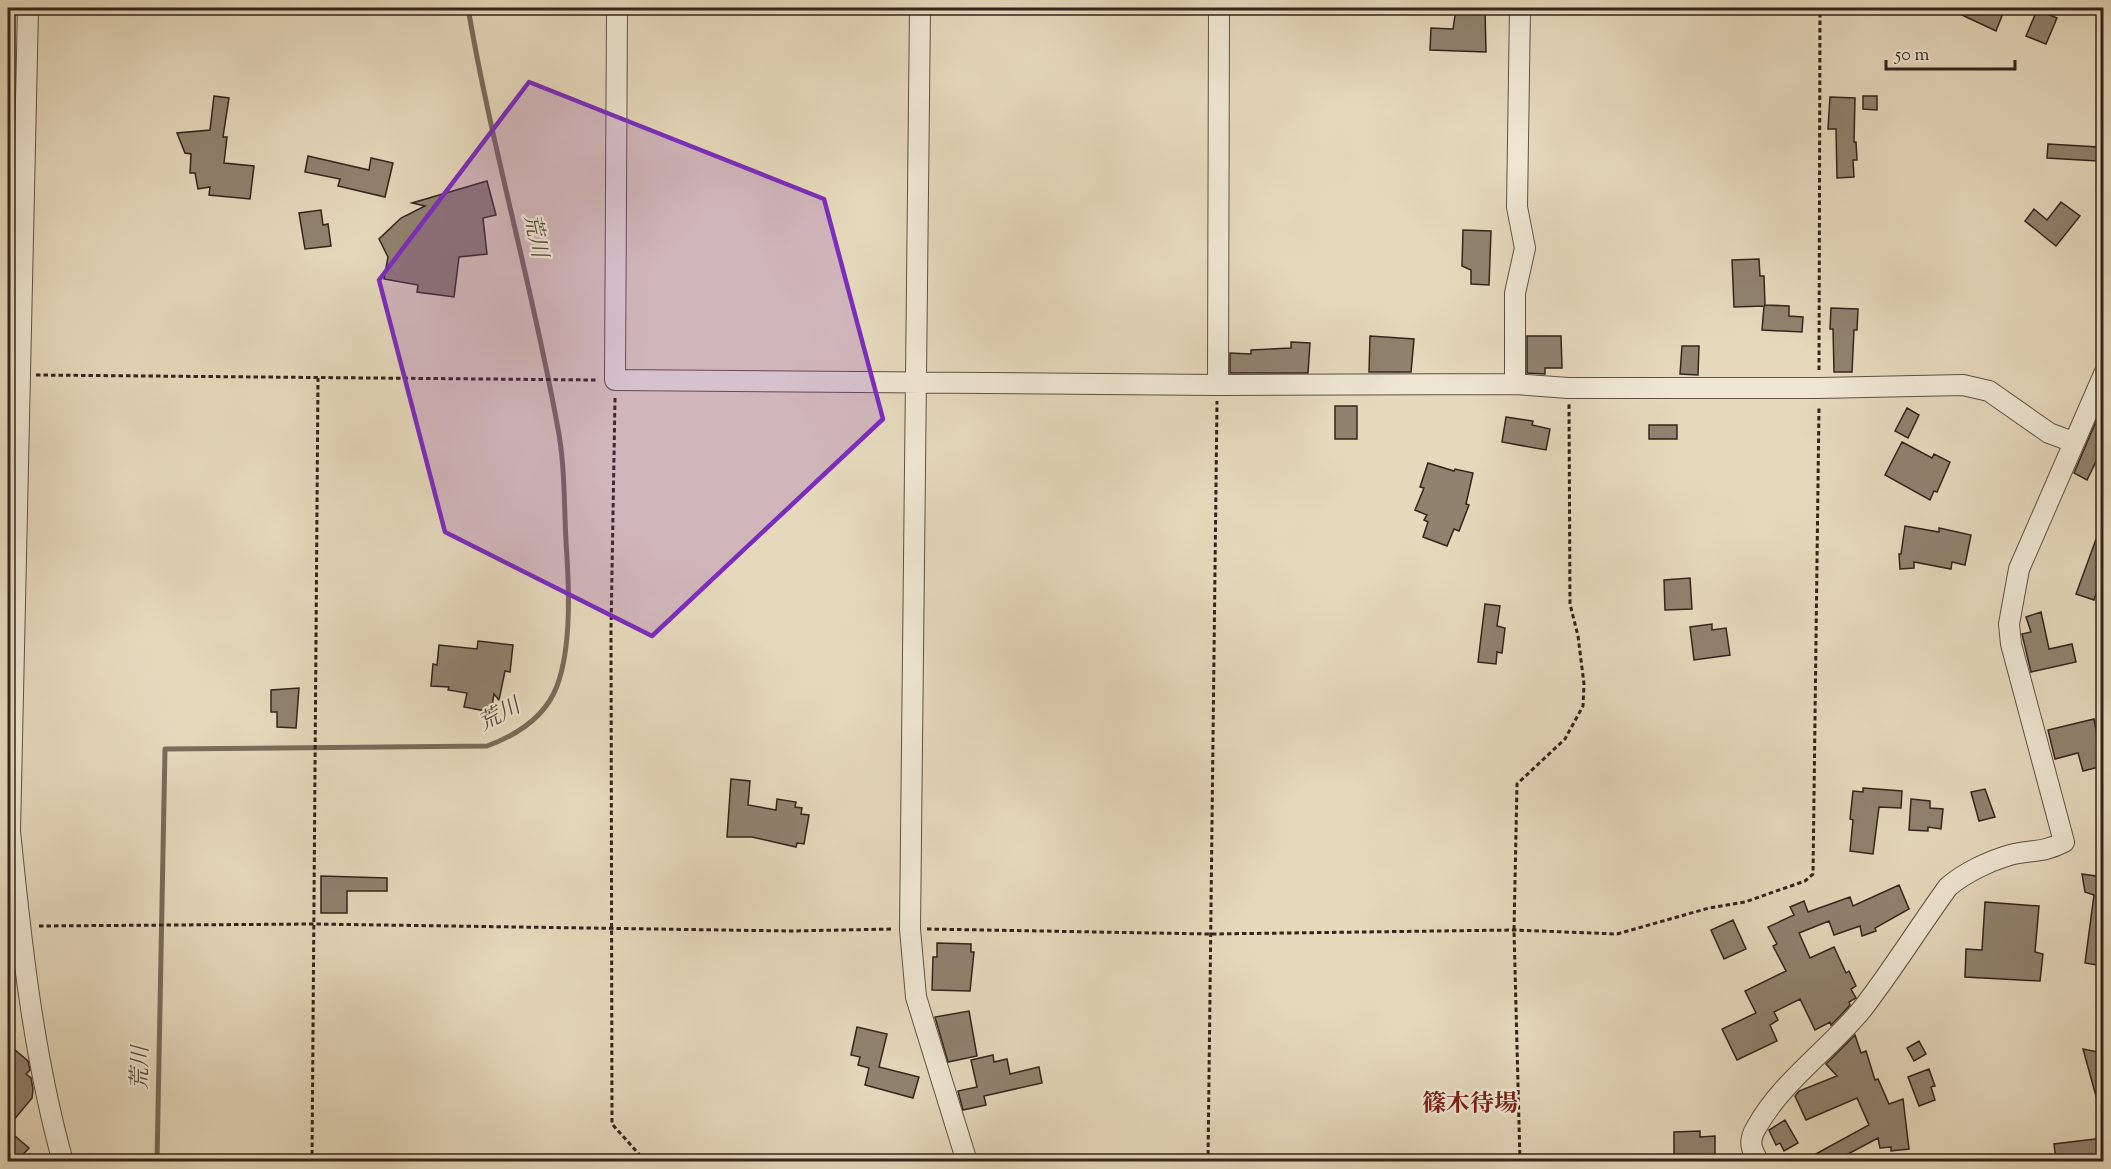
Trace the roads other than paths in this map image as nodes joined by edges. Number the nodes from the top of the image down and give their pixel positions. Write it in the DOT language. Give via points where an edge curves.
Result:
graph roads {
  1 [pos="28,8"];
  2 [pos="616,8"];
  3 [pos="920,8"];
  4 [pos="1219,8"];
  5 [pos="1520,8"];
  6 [pos="2103,374"];
  7 [pos="917,382"];
  8 [pos="1515,384"];
  9 [pos="1218,385"];
  10 [pos="2073,442"];
  11 [pos="63,1161"];
  12 [pos="967,1161"];
  13 [pos="1759,1161"];
  1 -- 11 [label="street" via="10,831 19,926 49,1110"];
  2 -- 7 [label="street" via="615,380"];
  3 -- 7 [label="street"];
  4 -- 9 [label="street"];
  5 -- 8 [label="street" via="1517,207 1525,248 1515,293"];
  6 -- 10 [label="street"];
  7 -- 9 [label="street"];
  7 -- 12 [label="street" via="910,929 916,998"];
  8 -- 9 [label="street"];
  8 -- 10 [label="street" via="1568,388 1963,385 1989,391 2049,433"];
  10 -- 13 [label="street" via="2019,569 2009,624 2064,842 2047,851 2010,855 1960,877 1948,887 1862,1009 1785,1090 1756,1128 1751,1150"];
}
